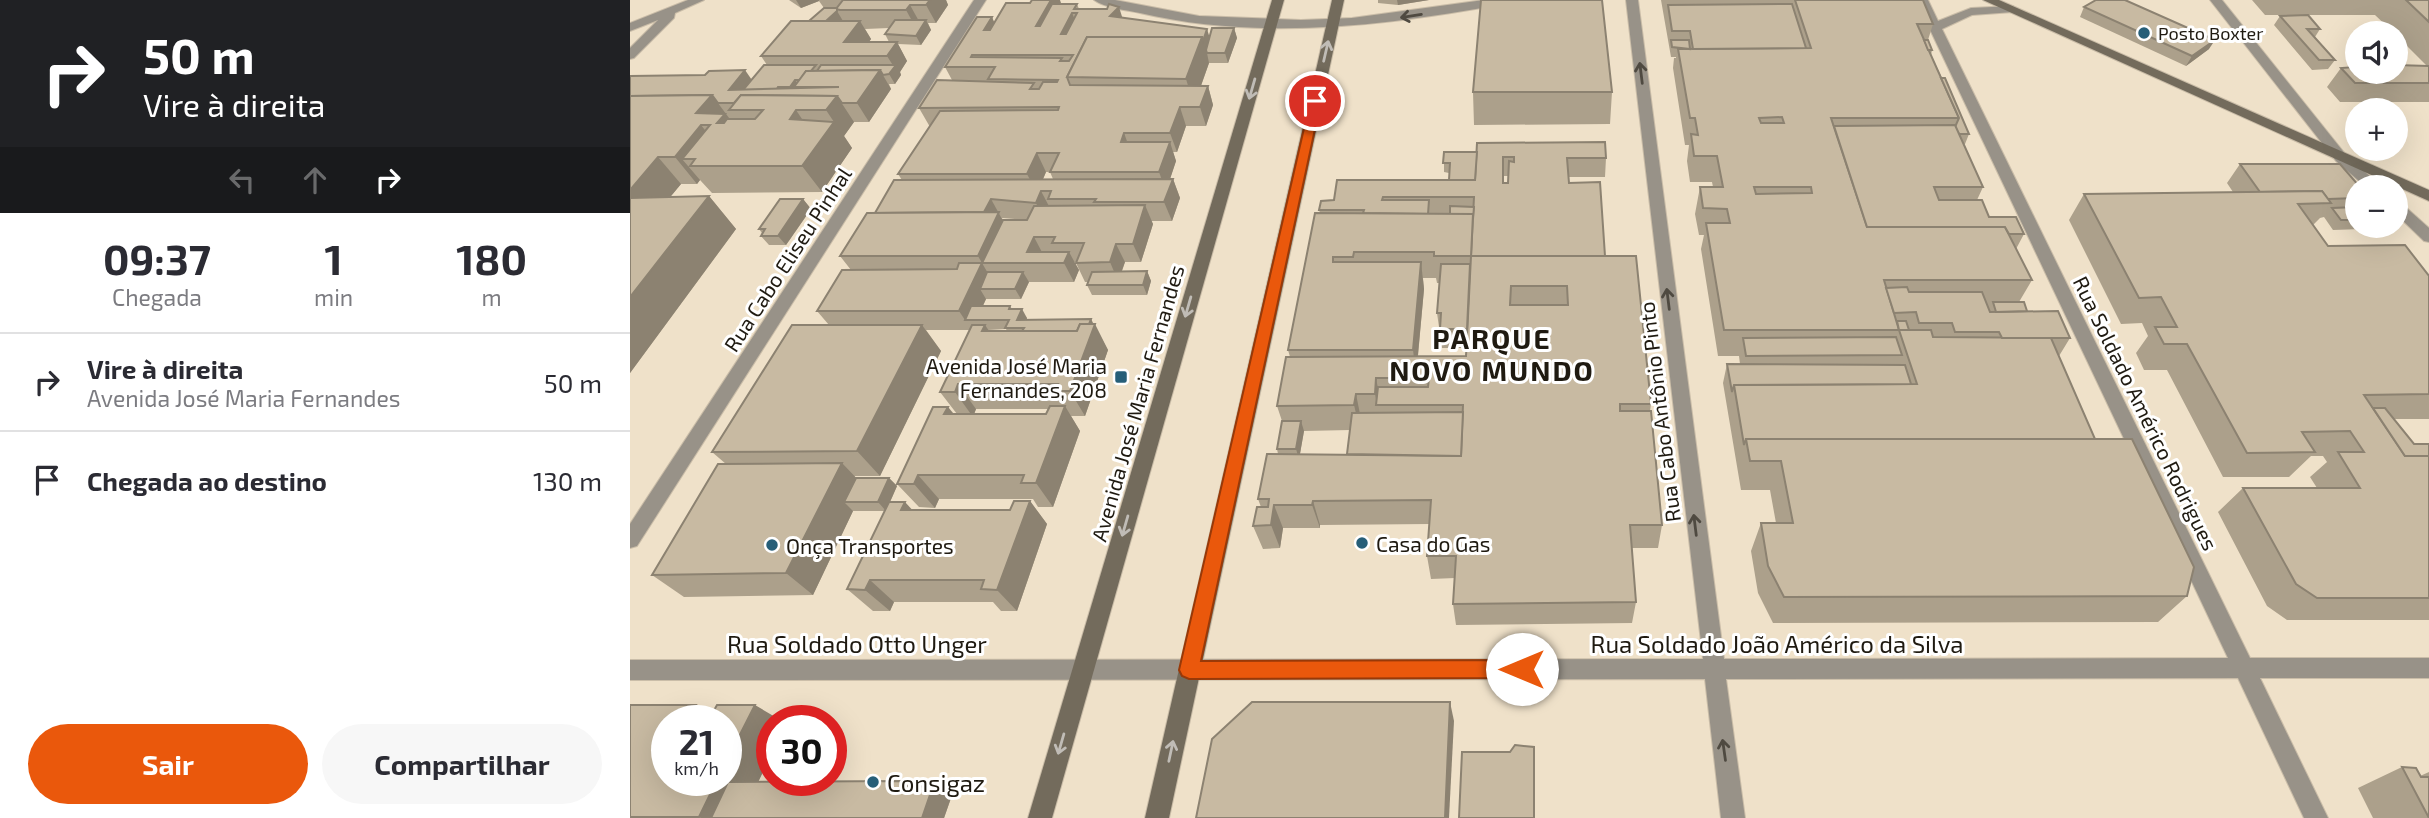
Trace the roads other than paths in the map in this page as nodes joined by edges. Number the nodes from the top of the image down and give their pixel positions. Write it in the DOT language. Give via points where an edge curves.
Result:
graph roads {
  1 [pos="698,0"];
  2 [pos="980,0"];
  3 [pos="1100,0"];
  4 [pos="1278,0"];
  5 [pos="1338,0"];
  6 [pos="1503,0"];
  7 [pos="1632,0"];
  8 [pos="1922,0"];
  9 [pos="1989,0"];
  10 [pos="2216,0"];
  11 [pos="676,8"];
  12 [pos="2010,9"];
  13 [pos="1332,23"];
  14 [pos="1272,24"];
  15 [pos="630,27"];
  16 [pos="1936,27"];
  17 [pos="630,55"];
  18 [pos="2342,158"];
  19 [pos="2361,175"];
  20 [pos="2429,197"];
  21 [pos="2408,217"];
  22 [pos="2429,237"];
  23 [pos="630,540"];
  24 [pos="2244,668"];
  25 [pos="2429,668"];
  26 [pos="1083,669"];
  27 [pos="1713,669"];
  28 [pos="630,670"];
  29 [pos="1189,670"];
  30 [pos="1040,818"];
  31 [pos="1157,818"];
  32 [pos="1733,818"];
  33 [pos="2316,818"];
  1 -- 11 [label="street"];
  2 -- 23 [label="street, Rua Cabo Eliseu Pinhal"];
  3 -- 14 [label="street" via="1171,17"];
  4 -- 14 [label="main road, Avenida José Maria Fernandes"];
  5 -- 13 [label="main road"];
  6 -- 13 [label="street, one-way" via="1402,18"];
  27 -- 7 [label="street, Rua Cabo Antônio Pinto, one-way"];
  8 -- 16 [label="street, Rua Soldado Américo Rodrigues"];
  9 -- 12 [label="main road"];
  10 -- 18 [label="street"];
  11 -- 15 [label="street"];
  11 -- 17 [label="street"];
  12 -- 16 [label="street" via="1967,11"];
  12 -- 18 [label="main road"];
  13 -- 14 [label="street"];
  29 -- 13 [label="main road, one-way"];
  14 -- 26 [label="main road, Avenida José Maria Fernandes, one-way"];
  16 -- 24 [label="street, Rua Soldado Américo Rodrigues"];
  18 -- 19 [label="street"];
  18 -- 20 [label="main road"];
  21 -- 22 [label="street"];
  24 -- 25 [label="street, Rua Soldado João Américo da Silva"];
  24 -- 27 [label="street, Rua Soldado João Américo da Silva"];
  24 -- 33 [label="street, Rua Soldado Américo Rodrigues"];
  26 -- 28 [label="street, Rua Soldado Otto Unger"];
  26 -- 29 [label="street, Rua Soldado João Américo da Silva"];
  26 -- 30 [label="main road, Avenida José Maria Fernandes, one-way"];
  27 -- 29 [label="street, Rua Soldado João Américo da Silva"];
  32 -- 27 [label="street, Rua Cabo Antônio Pinto, one-way"];
  31 -- 29 [label="main road, one-way"];
}
